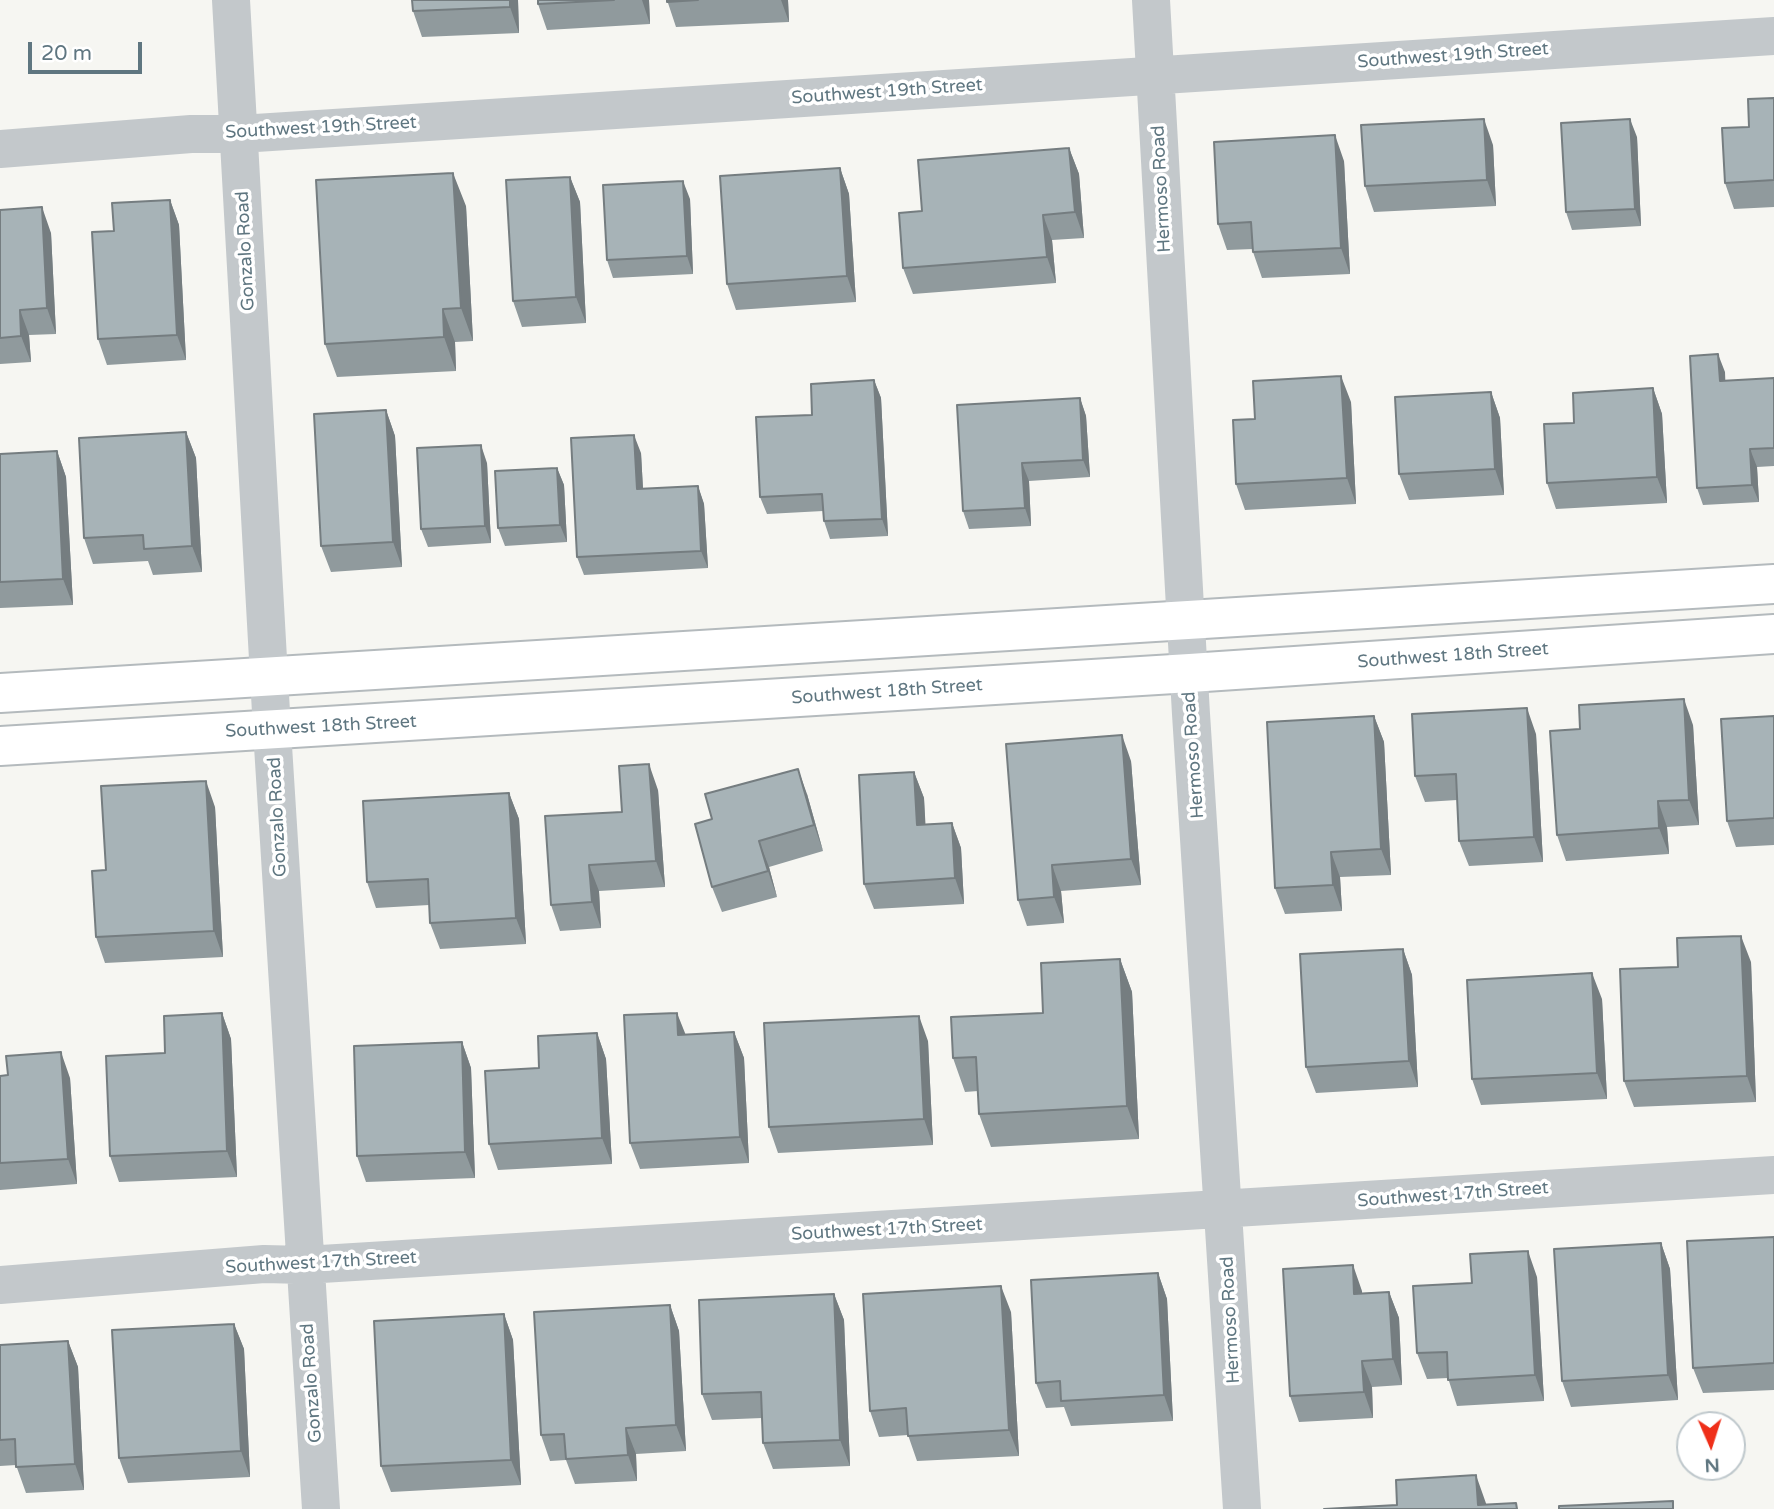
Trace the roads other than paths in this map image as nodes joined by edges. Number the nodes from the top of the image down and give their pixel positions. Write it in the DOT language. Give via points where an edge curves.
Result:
graph roads {
  1 [pos="231,0"];
  2 [pos="1152,0"];
  3 [pos="1774,36"];
  4 [pos="1156,75"];
  5 [pos="240,134"];
  6 [pos="0,149"];
  7 [pos="1774,584"];
  8 [pos="1186,620"];
  9 [pos="1774,634"];
  10 [pos="1190,673"];
  11 [pos="270,677"];
  12 [pos="0,693"];
  13 [pos="272,730"];
  14 [pos="0,746"];
  15 [pos="1774,1175"];
  16 [pos="1224,1210"];
  17 [pos="305,1265"];
  18 [pos="0,1285"];
  19 [pos="321,1509"];
  20 [pos="1242,1509"];
  1 -- 5 [label="street, Gonzalo Road"];
  2 -- 4 [label="street, Hermoso Road"];
  3 -- 4 [label="street, Southwest 19th Street"];
  4 -- 5 [label="street, Southwest 19th Street"];
  4 -- 8 [label="street, Hermoso Road"];
  5 -- 6 [label="street, Southwest 19th Street"];
  5 -- 11 [label="street, Gonzalo Road"];
  7 -- 8 [label="main road"];
  8 -- 10 [label="street, Hermoso Road"];
  8 -- 11 [label="main road"];
  9 -- 10 [label="main road, Southwest 18th Street"];
  10 -- 13 [label="main road, Southwest 18th Street"];
  10 -- 16 [label="street, Hermoso Road"];
  11 -- 12 [label="main road"];
  11 -- 13 [label="street, Gonzalo Road"];
  13 -- 14 [label="main road, Southwest 18th Street"];
  13 -- 17 [label="street, Gonzalo Road"];
  15 -- 16 [label="street, Southwest 17th Street"];
  16 -- 17 [label="street, Southwest 17th Street"];
  16 -- 20 [label="street, Hermoso Road"];
  17 -- 18 [label="street, Southwest 17th Street" via="264,1264"];
  17 -- 19 [label="street, Gonzalo Road"];
}
